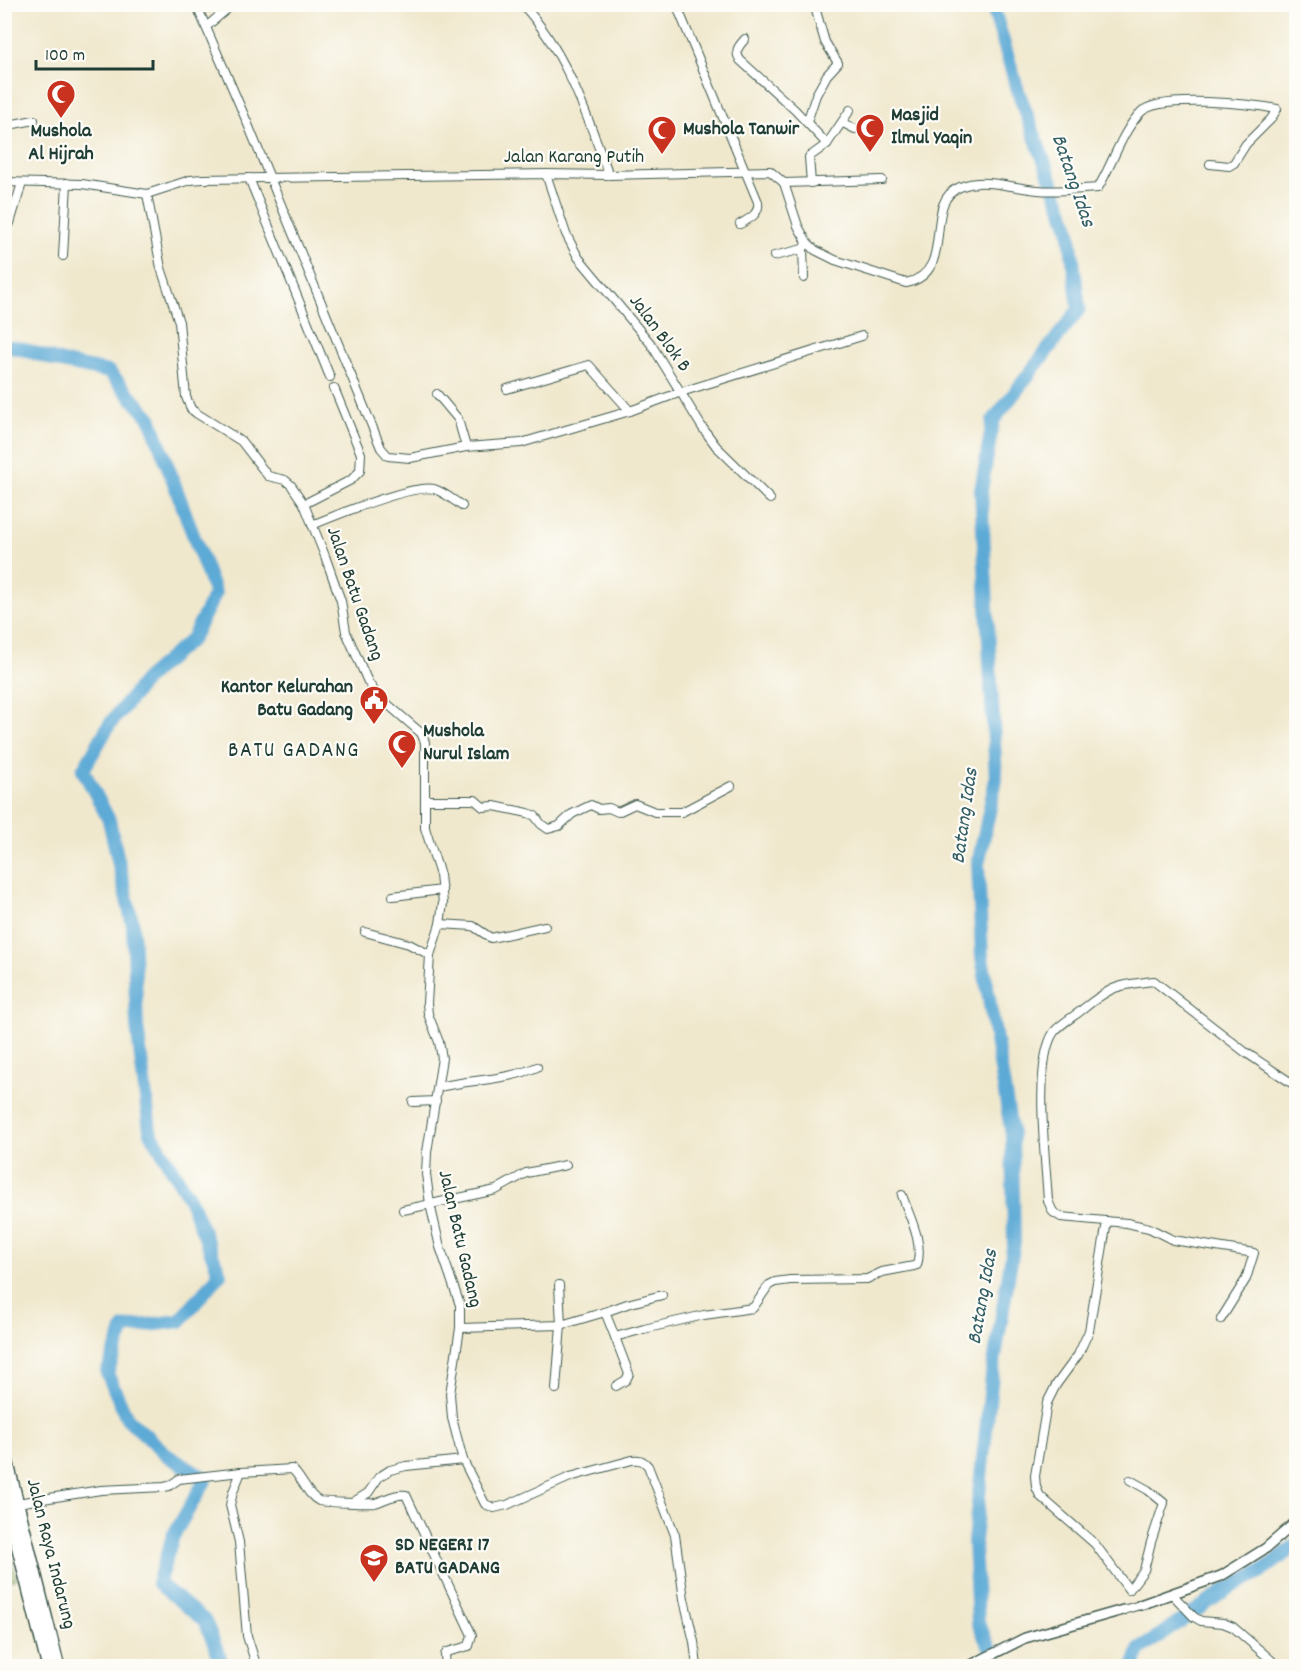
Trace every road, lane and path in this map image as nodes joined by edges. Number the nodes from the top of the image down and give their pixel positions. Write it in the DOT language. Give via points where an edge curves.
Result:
graph roads {
  1 [pos="196,4"];
  2 [pos="233,4"];
  3 [pos="522,4"];
  4 [pos="676,4"];
  5 [pos="814,4"];
  6 [pos="206,27"];
  7 [pos="745,39"];
  8 [pos="850,110"];
  9 [pos="34,120"];
  10 [pos="807,122"];
  11 [pos="843,123"];
  12 [pos="4,126"];
  13 [pos="855,129"];
  14 [pos="827,144"];
  15 [pos="1210,164"];
  16 [pos="744,170"];
  17 [pos="4,171"];
  18 [pos="546,174"];
  19 [pos="609,175"];
  20 [pos="269,177"];
  21 [pos="249,178"];
  22 [pos="882,180"];
  23 [pos="5,182"];
  24 [pos="22,183"];
  25 [pos="67,183"];
  26 [pos="784,183"];
  27 [pos="811,183"];
  28 [pos="147,194"];
  29 [pos="10,224"];
  30 [pos="740,225"];
  31 [pos="805,246"];
  32 [pos="63,256"];
  33 [pos="774,256"];
  34 [pos="804,278"];
  35 [pos="862,336"];
  36 [pos="330,378"];
  37 [pos="334,388"];
  38 [pos="507,389"];
  39 [pos="681,392"];
  40 [pos="437,394"];
  41 [pos="630,411"];
  42 [pos="466,447"];
  43 [pos="770,499"];
  44 [pos="303,504"];
  45 [pos="462,506"];
  46 [pos="312,525"];
  47 [pos="731,786"];
  48 [pos="426,800"];
  49 [pos="442,891"];
  50 [pos="393,896"];
  51 [pos="440,924"];
  52 [pos="545,926"];
  53 [pos="365,933"];
  54 [pos="430,955"];
  55 [pos="537,1067"];
  56 [pos="1296,1086"];
  57 [pos="439,1087"];
  58 [pos="436,1101"];
  59 [pos="413,1102"];
  60 [pos="566,1165"];
  61 [pos="902,1195"];
  62 [pos="430,1204"];
  63 [pos="403,1210"];
  64 [pos="1107,1221"];
  65 [pos="559,1285"];
  66 [pos="662,1295"];
  67 [pos="605,1312"];
  68 [pos="1221,1319"];
  69 [pos="561,1325"];
  70 [pos="460,1328"];
  71 [pos="615,1337"];
  72 [pos="616,1386"];
  73 [pos="556,1389"];
  74 [pos="4,1450"];
  75 [pos="463,1460"];
  76 [pos="241,1472"];
  77 [pos="1130,1480"];
  78 [pos="4,1491"];
  79 [pos="355,1501"];
  80 [pos="17,1503"];
  81 [pos="1296,1522"];
  82 [pos="1172,1594"];
  83 [pos="1140,1605"];
  84 [pos="1123,1610"];
  85 [pos="48,1666"];
  86 [pos="58,1666"];
  87 [pos="255,1666"];
  88 [pos="446,1666"];
  89 [pos="698,1666"];
  90 [pos="970,1666"];
  91 [pos="1278,1666"];
  1 -- 6 [label="street"];
  2 -- 6 [label="street"];
  3 -- 19 [label="street" via="556,50"];
  4 -- 16 [label="street"];
  5 -- 10 [label="street" via="825,42 838,63 816,95"];
  6 -- 20 [label="street"];
  7 -- 10 [label="street" via="737,48 740,60"];
  8 -- 11 [label="street"];
  9 -- 12 [label="street"];
  10 -- 14 [label="street"];
  11 -- 13 [label="street"];
  11 -- 14 [label="street"];
  14 -- 27 [label="street" via="809,157"];
  15 -- 31 [label="street" via="1234,164 1277,109 1215,102 1155,105 1145,108 1137,117 1098,188 1047,190 982,183 952,190 944,201 936,250 928,271 906,283"];
  16 -- 19 [label="street, Jalan Karang Putih"];
  16 -- 26 [label="street, Jalan Karang Putih" via="770,171"];
  16 -- 30 [label="street" via="759,207"];
  17 -- 23 [label="street"];
  18 -- 19 [label="street, Jalan Karang Putih"];
  18 -- 20 [label="street, Jalan Karang Putih"];
  18 -- 39 [label="street, Jalan Blok B" via="570,244 651,344"];
  20 -- 21 [label="street, Jalan Karang Putih"];
  20 -- 42 [label="street" via="385,453 394,458 410,458"];
  21 -- 28 [label="street, Jalan Karang Putih" via="194,179"];
  21 -- 36 [label="street"];
  22 -- 27 [label="street"];
  23 -- 24 [label="street, Jalan Karang Putih"];
  24 -- 25 [label="street, Jalan Karang Putih"];
  24 -- 29 [label="street"];
  25 -- 28 [label="street, Jalan Karang Putih"];
  25 -- 32 [label="street"];
  26 -- 27 [label="street"];
  26 -- 31 [label="street"];
  28 -- 44 [label="street, Jalan Batu Gadang" via="161,268 179,322 188,403 196,413 241,441 265,473 288,482"];
  31 -- 33 [label="street"];
  31 -- 34 [label="street"];
  35 -- 39 [label="street"];
  37 -- 44 [label="street" via="361,454 360,471 351,480"];
  38 -- 41 [label="street" via="589,365"];
  39 -- 41 [label="street"];
  39 -- 43 [label="street, Jalan Blok B" via="716,446"];
  40 -- 42 [label="street" via="455,412"];
  41 -- 42 [label="street" via="520,443"];
  44 -- 46 [label="street, Jalan Batu Gadang"];
  45 -- 46 [label="street" via="439,491 425,488"];
  46 -- 48 [label="street, Jalan Batu Gadang" via="338,590 346,632 368,682 376,695 423,736"];
  47 -- 48 [label="street" via="682,812 655,812 635,804 618,812 591,805 552,828 544,827 532,814 483,807 475,800"];
  48 -- 49 [label="street, Jalan Batu Gadang" via="426,835"];
  49 -- 50 [label="street"];
  49 -- 51 [label="street, Jalan Batu Gadang"];
  51 -- 52 [label="street" via="473,926 491,938"];
  51 -- 54 [label="street, Jalan Batu Gadang"];
  53 -- 54 [label="street" via="409,944"];
  54 -- 57 [label="street, Jalan Batu Gadang" via="427,1003 442,1058"];
  55 -- 57 [label="street" via="516,1075"];
  56 -- 64 [label="street" via="1154,981 1125,984 1105,992 1055,1031 1043,1070 1043,1089 1048,1201 1053,1212 1061,1217"];
  57 -- 58 [label="street, Jalan Batu Gadang"];
  58 -- 59 [label="street"];
  58 -- 62 [label="street, Jalan Batu Gadang" via="425,1163"];
  60 -- 62 [label="street" via="526,1173 495,1190"];
  61 -- 71 [label="street" via="916,1232 917,1265 867,1279 775,1282 753,1308 694,1317"];
  62 -- 63 [label="street"];
  62 -- 70 [label="street, Jalan Batu Gadang" via="460,1305"];
  64 -- 68 [label="street" via="1149,1228 1173,1240 1254,1253 1246,1279"];
  64 -- 77 [label="street" via="1089,1331 1047,1403 1035,1476 1040,1496 1095,1544 1129,1590 1144,1570 1164,1503"];
  65 -- 69 [label="street"];
  66 -- 67 [label="street"];
  67 -- 69 [label="street"];
  67 -- 71 [label="street"];
  69 -- 70 [label="street"];
  69 -- 73 [label="street"];
  70 -- 75 [label="street, Jalan Batu Gadang" via="450,1394"];
  71 -- 72 [label="street" via="629,1374"];
  74 -- 80 [label="highway, Jalan Raya Indarung"];
  75 -- 79 [label="street" via="390,1470"];
  75 -- 89 [label="street, Jalan Batu Gadang" via="485,1504 494,1508 582,1473 632,1460 644,1462 675,1535"];
  76 -- 79 [label="street" via="292,1469 318,1500"];
  76 -- 80 [label="street" via="175,1480 164,1487 101,1490"];
  76 -- 87 [label="street" via="230,1505 239,1542 247,1636"];
  78 -- 85 [label="highway, Jalan Raya Indarung"];
  79 -- 88 [label="street" via="369,1504 398,1495 408,1497 472,1635 469,1646 447,1652"];
  80 -- 86 [label="highway, Jalan Raya Indarung"];
  81 -- 82 [label="street" via="1266,1548 1221,1576"];
  82 -- 83 [label="street"];
  82 -- 91 [label="street" via="1191,1615 1233,1627"];
  83 -- 84 [label="street"];
  84 -- 90 [label="street" via="1024,1638"];
}
